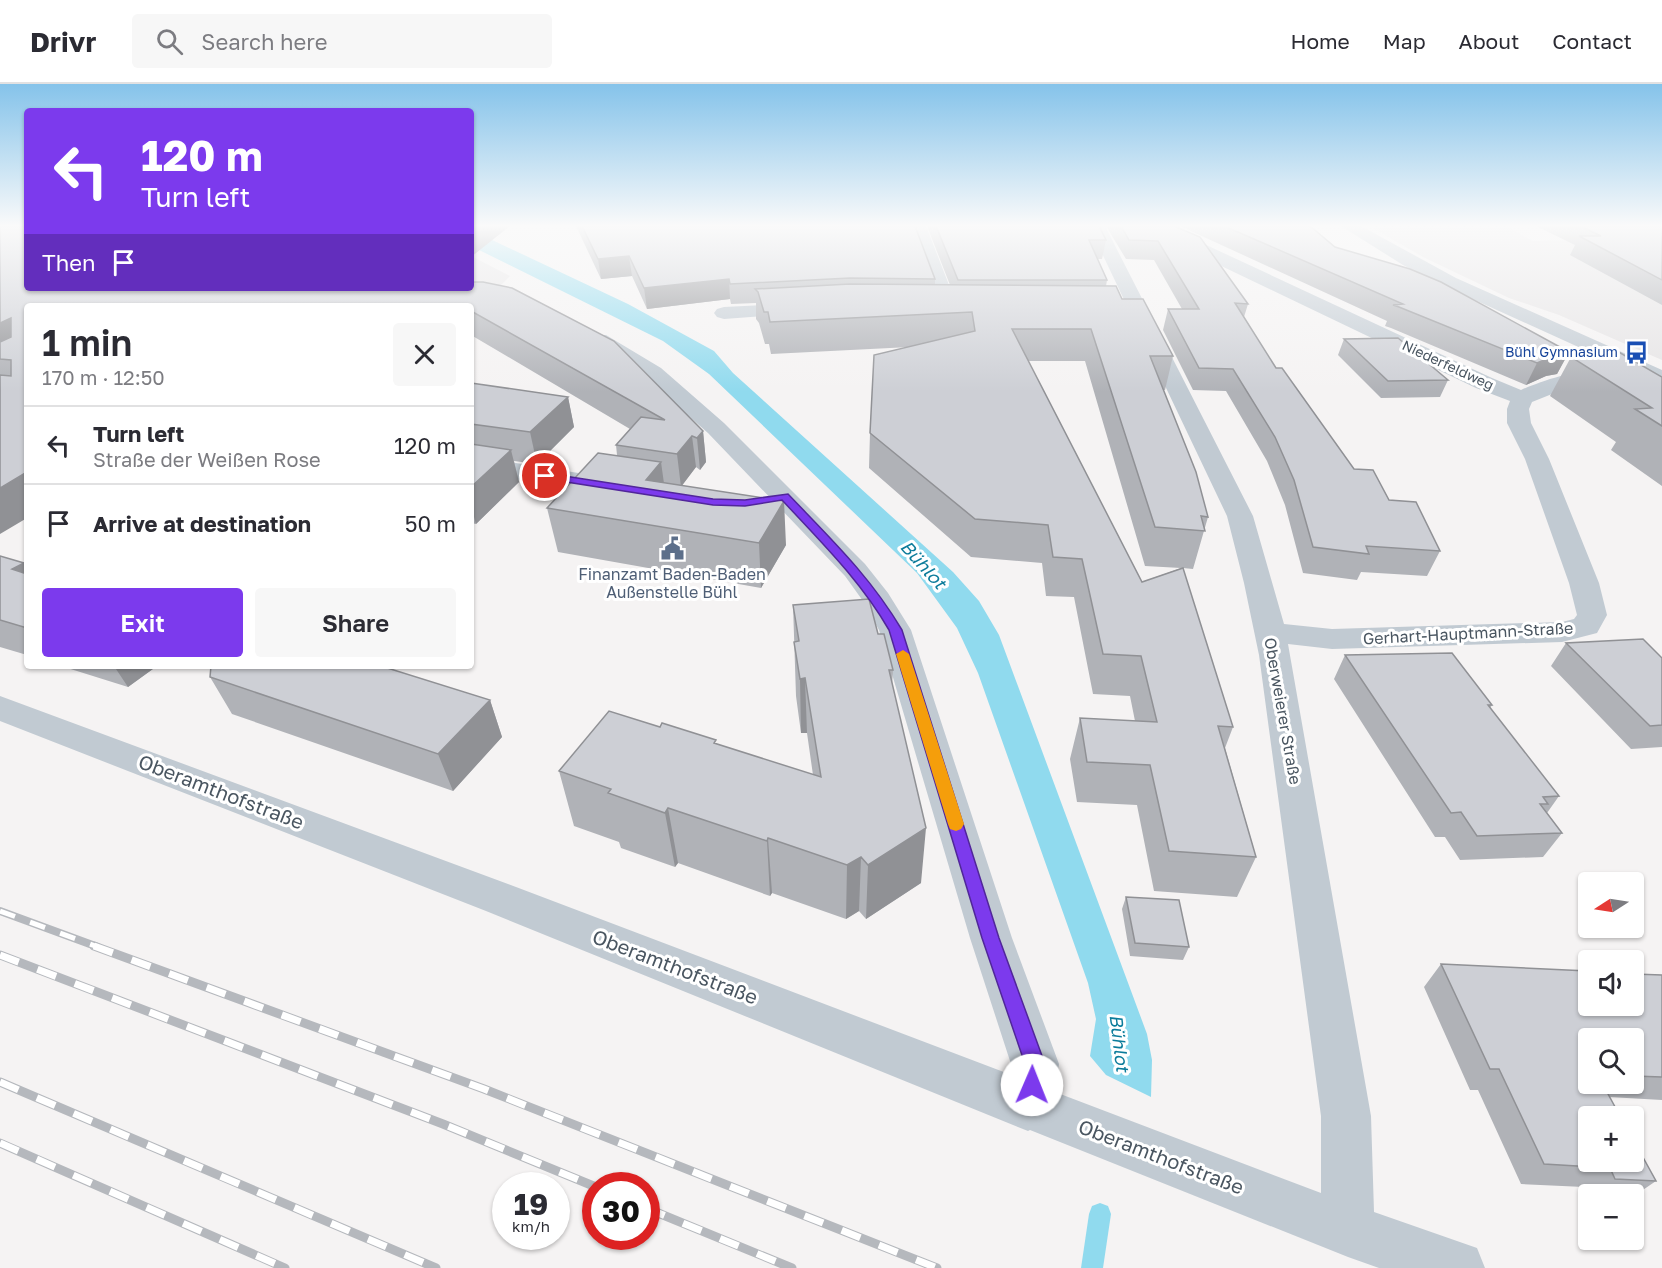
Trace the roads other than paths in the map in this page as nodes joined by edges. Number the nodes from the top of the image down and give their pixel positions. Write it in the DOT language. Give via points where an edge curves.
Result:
graph roads {
  1 [pos="938,281"];
  2 [pos="1119,281"];
  3 [pos="1269,281"];
  4 [pos="1450,281"];
  5 [pos="815,308"];
  6 [pos="948,308"];
  7 [pos="724,313"];
  8 [pos="585,330"];
  9 [pos="1642,368"];
  10 [pos="1662,378"];
  11 [pos="1522,398"];
  12 [pos="474,464"];
  13 [pos="636,490"];
  14 [pos="1269,632"];
  15 [pos="0,708"];
  16 [pos="1028,1106"];
  17 [pos="1348,1230"];
  18 [pos="1457,1268"];
  1 -- 6 [label="street"];
  2 -- 14 [label="street, Oberweierer Straße" via="1129,308 1240,516"];
  3 -- 11 [label="street, Niederfeldweg"];
  4 -- 9 [label="street"];
  5 -- 7 [label="street"];
  8 -- 16 [label="street" via="653,373 716,428 769,499 855,570 895,630 991,938 1035,1064"];
  9 -- 10 [label="street"];
  9 -- 11 [label="street" via="1555,383"];
  11 -- 14 [label="street, Gerhart-Hauptmann-Straße" via="1519,423 1538,459 1584,583 1591,605 1589,623 1562,632 1355,638"];
  12 -- 13 [label="street"];
  14 -- 17 [label="street, Oberweierer Straße" via="1346,1116"];
  15 -- 16 [label="street, Oberamthofstraße"];
  16 -- 17 [label="street, Oberamthofstraße"];
  17 -- 18 [label="street, Oberamthofstraße"];
}
